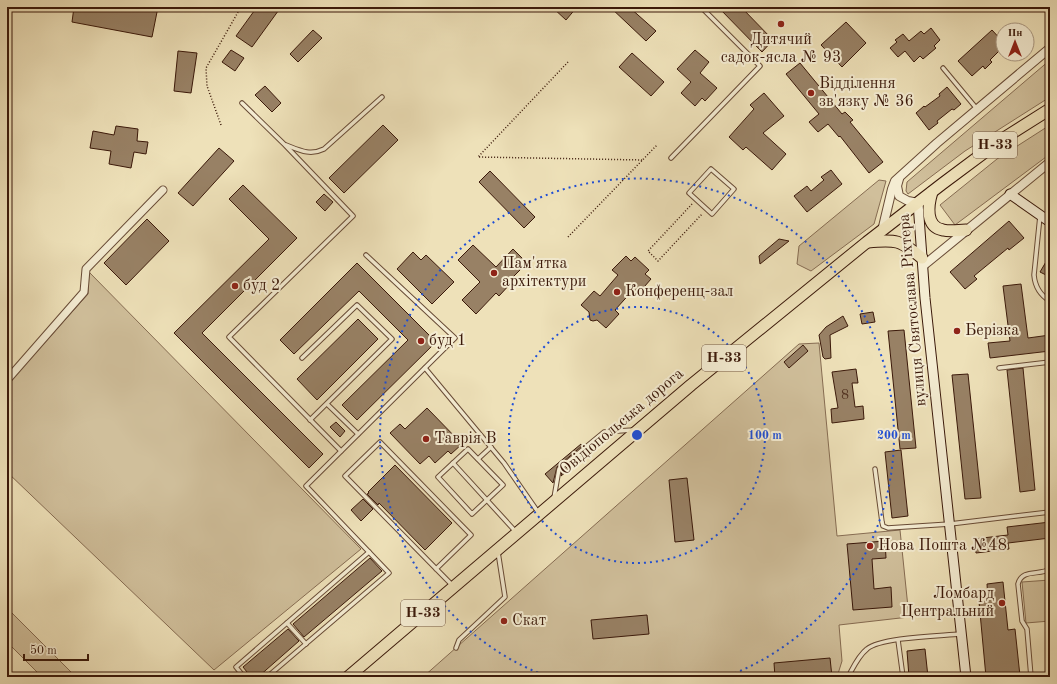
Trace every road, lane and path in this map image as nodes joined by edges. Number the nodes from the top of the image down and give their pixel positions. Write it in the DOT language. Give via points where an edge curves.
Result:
graph roads {
  1 [pos="241,7"];
  2 [pos="701,7"];
  3 [pos="887,7"];
  4 [pos="893,7"];
  5 [pos="1050,48"];
  6 [pos="568,62"];
  7 [pos="943,68"];
  8 [pos="382,97"];
  9 [pos="242,103"];
  10 [pos="977,109"];
  11 [pos="1050,109"];
  12 [pos="221,125"];
  13 [pos="285,145"];
  14 [pos="657,145"];
  15 [pos="671,158"];
  16 [pos="642,160"];
  17 [pos="1050,162"];
  18 [pos="900,176"];
  19 [pos="163,190"];
  20 [pos="932,192"];
  21 [pos="1010,194"];
  22 [pos="696,200"];
  23 [pos="918,203"];
  24 [pos="706,209"];
  25 [pos="1040,215"];
  26 [pos="1050,222"];
  27 [pos="966,230"];
  28 [pos="882,231"];
  29 [pos="568,237"];
  30 [pos="867,242"];
  31 [pos="366,254"];
  32 [pos="922,262"];
  33 [pos="1050,301"];
  34 [pos="302,358"];
  35 [pos="1050,362"];
  36 [pos="425,368"];
  37 [pos="998,368"];
  38 [pos="7,380"];
  39 [pos="327,404"];
  40 [pos="310,420"];
  41 [pos="638,429"];
  42 [pos="358,434"];
  43 [pos="491,447"];
  44 [pos="341,451"];
  45 [pos="478,459"];
  46 [pos="453,463"];
  47 [pos="875,469"];
  48 [pos="487,500"];
  49 [pos="553,502"];
  50 [pos="1050,512"];
  51 [pos="539,514"];
  52 [pos="950,524"];
  53 [pos="517,533"];
  54 [pos="498,549"];
  55 [pos="369,552"];
  56 [pos="436,569"];
  57 [pos="1050,569"];
  58 [pos="454,586"];
  59 [pos="287,623"];
  60 [pos="961,634"];
  61 [pos="898,640"];
  62 [pos="306,644"];
  63 [pos="456,648"];
  64 [pos="244,677"];
  65 [pos="267,677"];
  66 [pos="348,677"];
  67 [pos="848,677"];
  68 [pos="903,677"];
  69 [pos="966,677"];
  70 [pos="1031,677"];
  1 -- 12 [label="path" via="206,68 207,86"];
  2 -- 15 [label="lane" via="760,66"];
  3 -- 4 [label="lane"];
  5 -- 10 [label="street"];
  6 -- 16 [label="path" via="478,157"];
  7 -- 10 [label="lane"];
  8 -- 13 [label="lane" via="318,152 303,152"];
  9 -- 13 [label="lane"];
  10 -- 18 [label="street"];
  11 -- 20 [label="main road, Овідіопольська дорога / Н-33" via="1001,140"];
  13 -- 40 [label="lane" via="353,216 229,337"];
  14 -- 16 [label="path"];
  16 -- 29 [label="path"];
  17 -- 21 [label="street"];
  18 -- 23 [label="street" via="897,186 899,196"];
  18 -- 28 [label="street" via="892,189"];
  19 -- 38 [label="street" via="86,269 84,292"];
  20 -- 23 [label="main road, Овідіопольська дорога / Н-33"];
  20 -- 27 [label="main road" via="929,212 932,223 941,230"];
  21 -- 25 [label="main road"];
  21 -- 27 [label="street"];
  22 -- 24 [label="lane"];
  22 -- 24 [label="lane" via="689,193 711,168 734,189 712,214"];
  22 -- 24 [label="path" via="648,251 658,261"];
  23 -- 28 [label="main road, Овідіопольська дорога / Н-33"];
  23 -- 32 [label="main road, вулиця Святослава Ріхтера"];
  25 -- 26 [label="main road"];
  25 -- 33 [label="lane" via="1034,282 1043,297"];
  27 -- 32 [label="street"];
  28 -- 30 [label="main road, Овідіопольська дорога / Н-33"];
  30 -- 32 [label="main road" via="901,242"];
  30 -- 41 [label="main road, Овідіопольська дорога / Н-33"];
  31 -- 36 [label="lane" via="455,338"];
  32 -- 52 [label="main road, вулиця Святослава Ріхтера"];
  34 -- 39 [label="lane" via="358,305 392,339"];
  35 -- 37 [label="lane"];
  36 -- 42 [label="lane"];
  36 -- 43 [label="lane"];
  39 -- 40 [label="lane"];
  39 -- 42 [label="lane"];
  40 -- 44 [label="lane"];
  41 -- 49 [label="main road, Овідіопольська дорога / Н-33"];
  41 -- 49 [label="lane" via="604,432 559,469"];
  42 -- 44 [label="lane"];
  43 -- 45 [label="lane"];
  43 -- 51 [label="lane"];
  44 -- 55 [label="lane" via="306,486"];
  45 -- 46 [label="lane" via="468,449"];
  45 -- 48 [label="lane" via="503,485"];
  46 -- 48 [label="lane"];
  46 -- 48 [label="lane" via="438,477 472,514"];
  47 -- 52 [label="lane" via="883,526 888,528"];
  48 -- 53 [label="lane"];
  49 -- 51 [label="main road, Овідіопольська дорога / Н-33"];
  50 -- 52 [label="lane"];
  51 -- 53 [label="main road, Овідіопольська дорога / Н-33"];
  52 -- 60 [label="main road, вулиця Святослава Ріхтера"];
  53 -- 54 [label="main road, Овідіопольська дорога / Н-33"];
  54 -- 58 [label="main road, Овідіопольська дорога / Н-33"];
  54 -- 63 [label="lane" via="505,597 459,640"];
  55 -- 59 [label="lane"];
  55 -- 62 [label="lane" via="389,573"];
  56 -- 56 [label="lane" via="345,476 380,442 471,535"];
  56 -- 58 [label="lane"];
  57 -- 70 [label="lane" via="1027,573 1019,579 1018,584 1022,621 1027,629"];
  58 -- 66 [label="main road, Овідіопольська дорога / Н-33"];
  59 -- 62 [label="lane"];
  59 -- 64 [label="lane" via="236,667"];
  60 -- 61 [label="lane"];
  60 -- 69 [label="main road, вулиця Святослава Ріхтера"];
  61 -- 67 [label="lane" via="877,644 867,649"];
  61 -- 68 [label="lane"];
  62 -- 65 [label="lane"];
}
